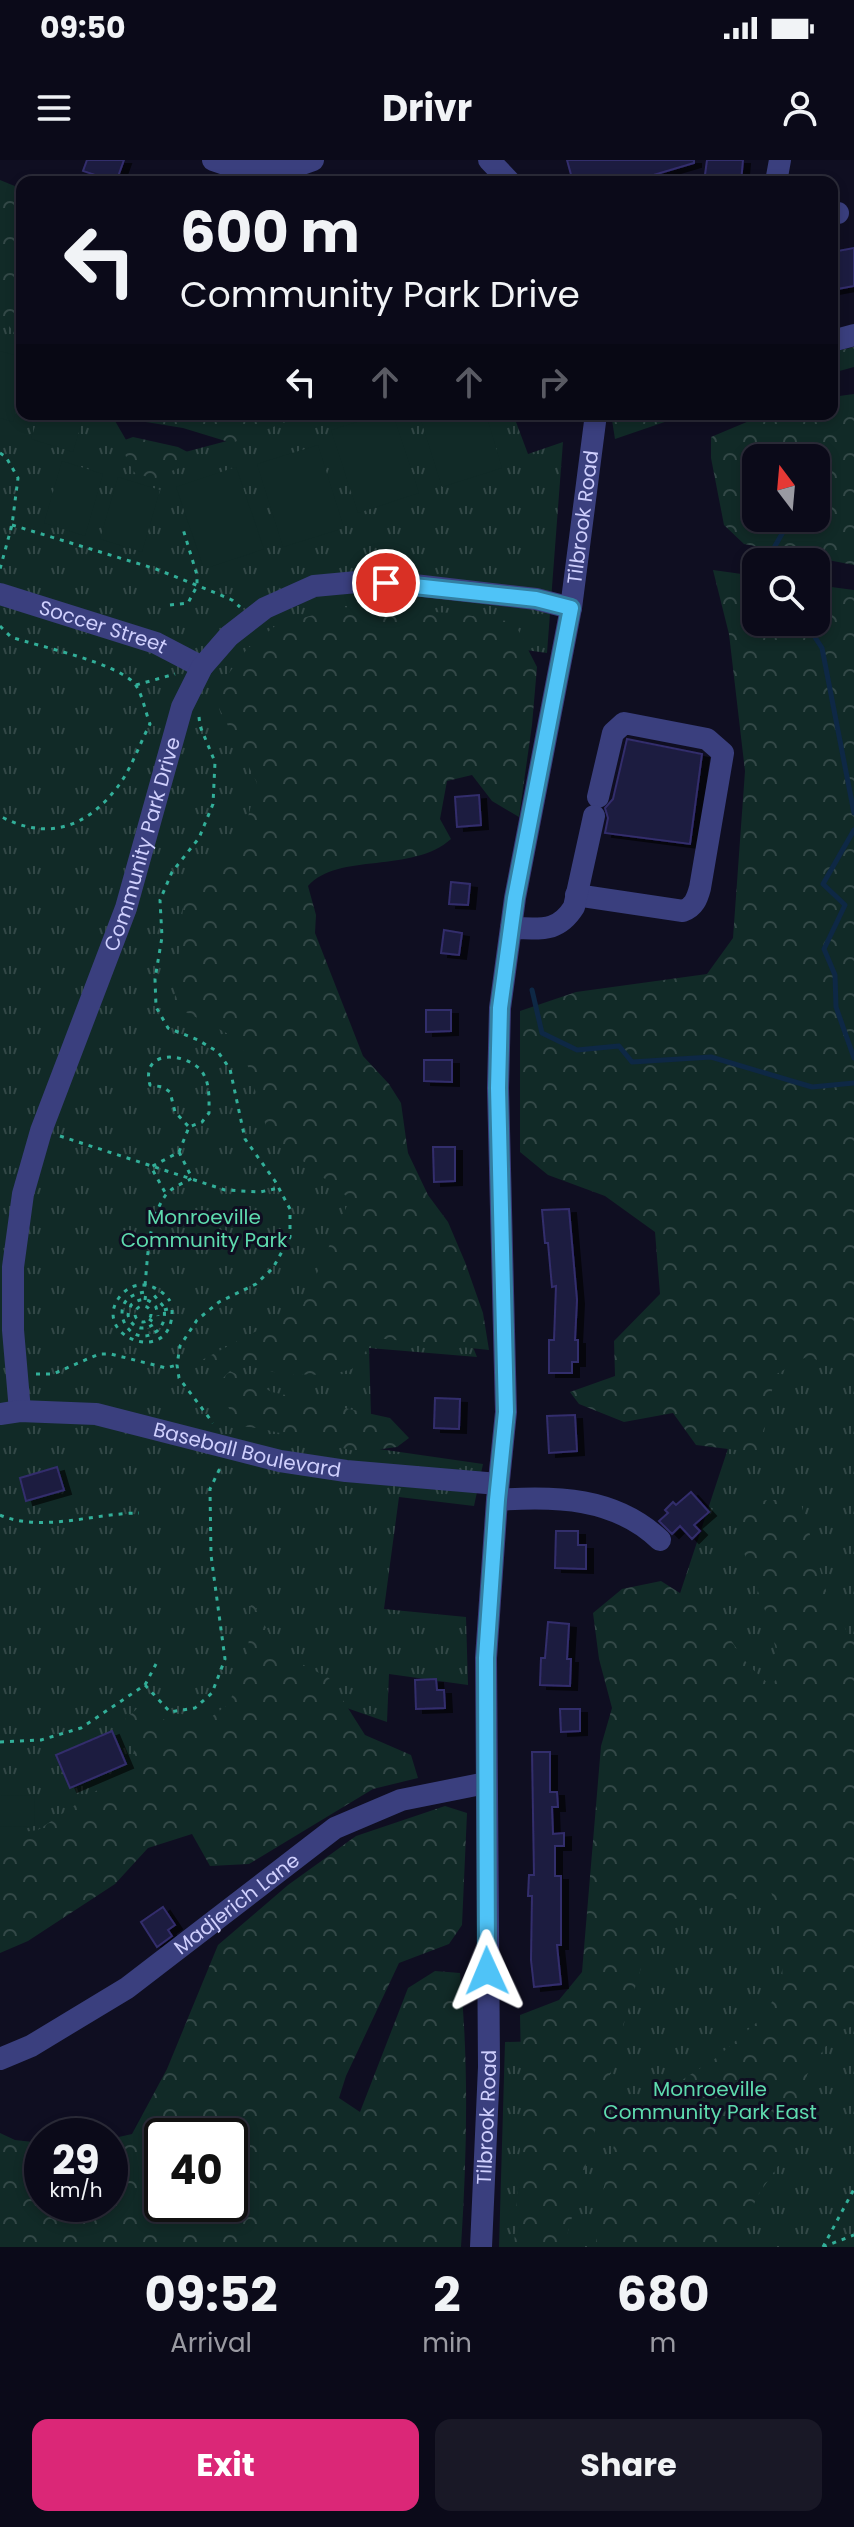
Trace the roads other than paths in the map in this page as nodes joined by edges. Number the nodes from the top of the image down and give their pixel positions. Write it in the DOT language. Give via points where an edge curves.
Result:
graph roads {
  1 [pos="213,160"];
  2 [pos="313,160"];
  3 [pos="489,160"];
  4 [pos="504,176"];
  5 [pos="595,420"];
  6 [pos="0,594"];
  7 [pos="571,608"];
  8 [pos="197,677"];
  9 [pos="576,895"];
  10 [pos="511,928"];
  11 [pos="6,1314"];
  12 [pos="10,1413"];
  13 [pos="497,1492"];
  14 [pos="660,1540"];
  15 [pos="486,1783"];
  16 [pos="0,2059"];
  17 [pos="481,2247"];
  1 -- 2 [label="street" via="247,169 277,169"];
  3 -- 4 [label="street"];
  5 -- 7 [label="street, Tilbrook Road"];
  6 -- 8 [label="street, Soccer Street" via="156,643"];
  7 -- 8 [label="street, Community Park Drive" via="414,585 314,586 265,608 229,636"];
  7 -- 10 [label="street, Tilbrook Road"];
  8 -- 11 [label="street, Community Park Drive" via="182,707 126,908 41,1131 23,1194"];
  9 -- 9 [label="street" via="613,733 624,723 714,744 723,753 696,901 690,908"];
  9 -- 10 [label="street" via="566,919 551,929"];
  10 -- 13 [label="street, Tilbrook Road" via="500,1008 498,1088 506,1412"];
  11 -- 12 [label="street, Community Park Drive" via="17,1374"];
  12 -- 13 [label="street, Baseball Boulevard" via="96,1414 280,1461"];
  13 -- 14 [label="street, Baseball Boulevard" via="611,1508"];
  13 -- 15 [label="street, Tilbrook Road" via="486,1658"];
  15 -- 16 [label="street, Madjerich Lane" via="401,1800 335,1828 127,1988"];
  15 -- 17 [label="street, Tilbrook Road" via="489,2067"];
}
